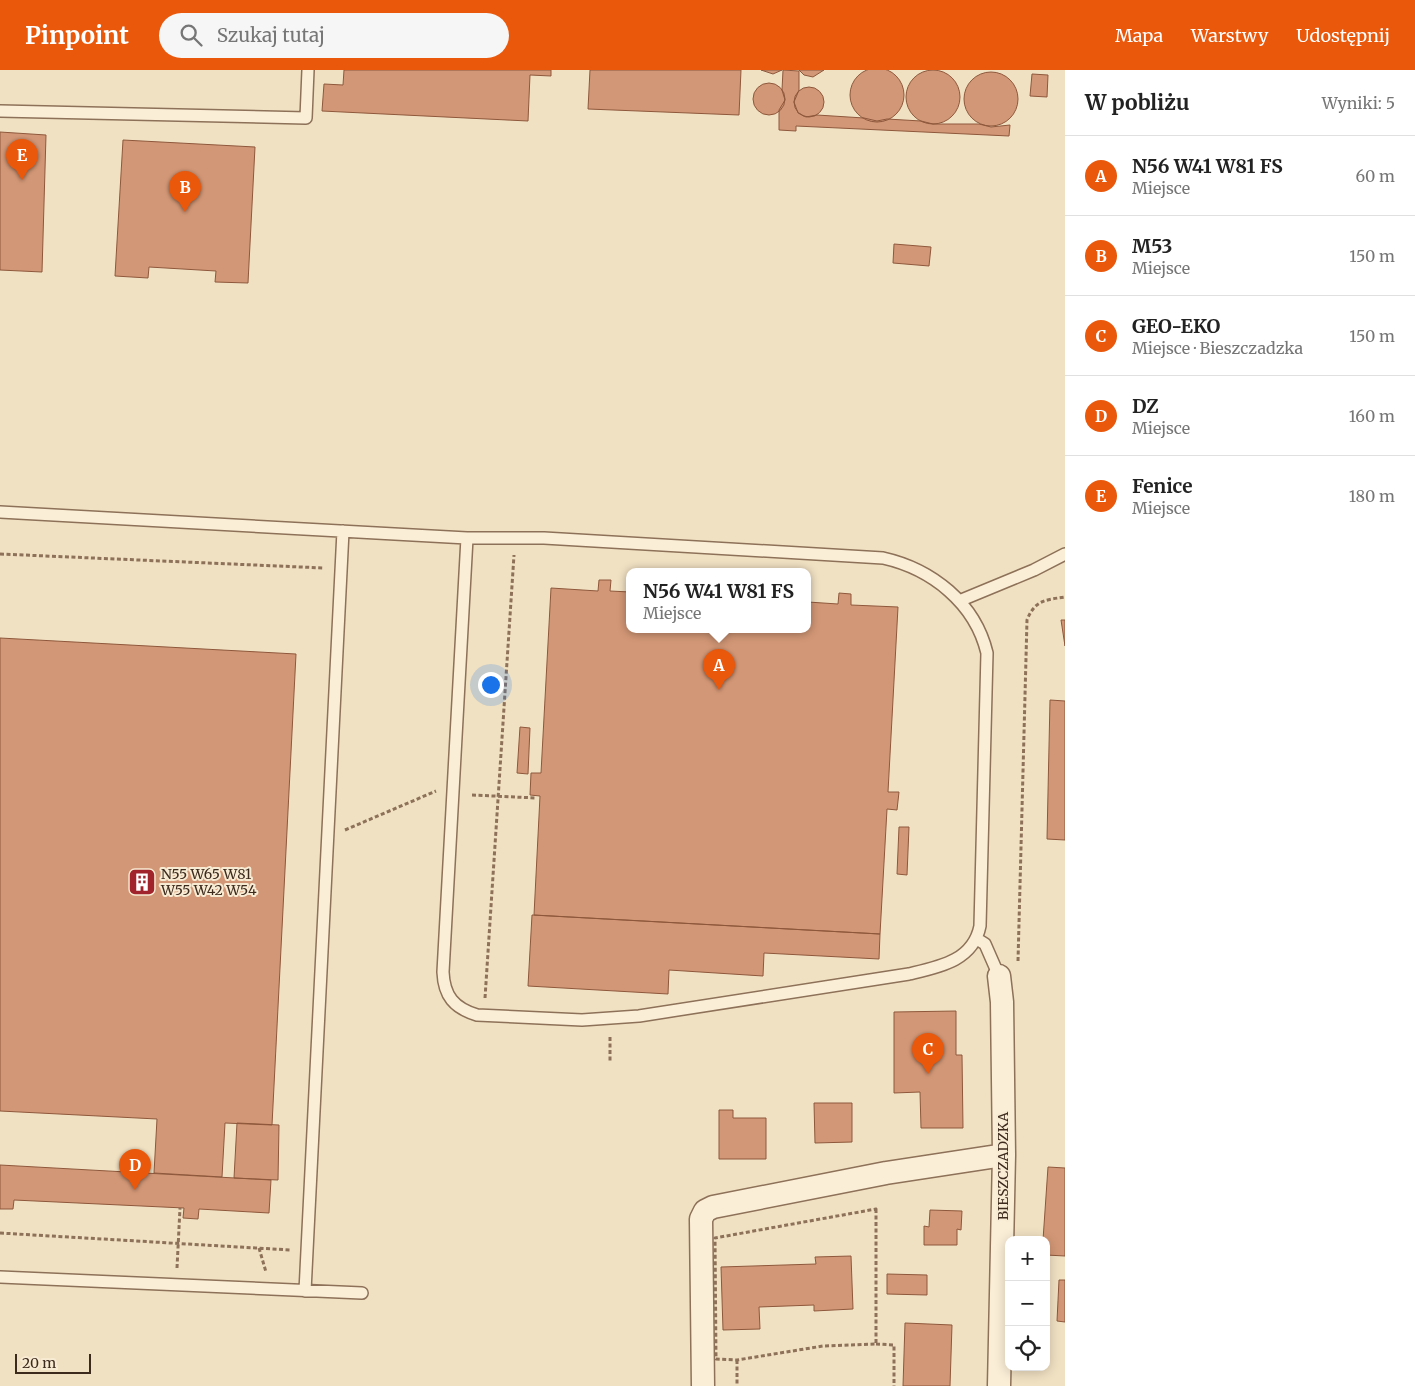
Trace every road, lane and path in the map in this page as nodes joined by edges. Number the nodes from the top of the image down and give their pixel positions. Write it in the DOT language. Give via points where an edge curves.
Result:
graph roads {
  1 [pos="308,70"];
  2 [pos="0,111"];
  3 [pos="0,512"];
  4 [pos="343,531"];
  5 [pos="467,538"];
  6 [pos="0,554"];
  7 [pos="514,554"];
  8 [pos="1065,554"];
  9 [pos="342,569"];
  10 [pos="1065,597"];
  11 [pos="959,600"];
  12 [pos="453,794"];
  13 [pos="498,796"];
  14 [pos="536,798"];
  15 [pos="329,830"];
  16 [pos="978,938"];
  17 [pos="1008,972"];
  18 [pos="485,998"];
  19 [pos="1004,1154"];
  20 [pos="180,1208"];
  21 [pos="0,1233"];
  22 [pos="178,1243"];
  23 [pos="259,1248"];
  24 [pos="307,1250"];
  25 [pos="268,1277"];
  26 [pos="0,1278"];
  27 [pos="176,1286"];
  28 [pos="305,1291"];
  29 [pos="362,1293"];
  30 [pos="876,1344"];
  31 [pos="737,1360"];
  32 [pos="703,1386"];
  33 [pos="737,1386"];
  34 [pos="894,1386"];
  35 [pos="999,1386"];
  1 -- 2 [label="lane" via="306,118"];
  3 -- 4 [label="lane"];
  4 -- 5 [label="lane"];
  4 -- 9 [label="lane"];
  5 -- 11 [label="lane" via="544,538 883,558 924,574"];
  5 -- 12 [label="lane"];
  6 -- 9 [label="path"];
  7 -- 13 [label="path"];
  8 -- 11 [label="lane"];
  9 -- 15 [label="lane"];
  10 -- 17 [label="path" via="1040,602 1032,608 1027,620"];
  11 -- 16 [label="lane" via="974,618 986,653"];
  12 -- 13 [label="path"];
  12 -- 15 [label="path" via="434,791 344,831"];
  12 -- 16 [label="lane" via="443,983 454,1005 477,1015 582,1020 671,1012 916,973 953,962"];
  13 -- 14 [label="path"];
  13 -- 18 [label="path"];
  15 -- 24 [label="lane"];
  16 -- 17 [label="lane"];
  17 -- 19 [label="street, BIESZCZADZKA" via="1002,1002"];
  19 -- 32 [label="street" via="886,1173 704,1211 701,1219"];
  19 -- 35 [label="street, BIESZCZADZKA"];
  20 -- 22 [label="path"];
  21 -- 22 [label="path"];
  22 -- 23 [label="path"];
  22 -- 27 [label="path"];
  23 -- 24 [label="path"];
  23 -- 25 [label="path"];
  24 -- 28 [label="lane"];
  26 -- 27 [label="lane"];
  27 -- 28 [label="lane"];
  28 -- 29 [label="lane"];
  30 -- 31 [label="path" via="823,1346"];
  30 -- 31 [label="path" via="876,1209 715,1238 716,1359"];
  30 -- 34 [label="path" via="894,1345"];
  31 -- 33 [label="path"];
}
